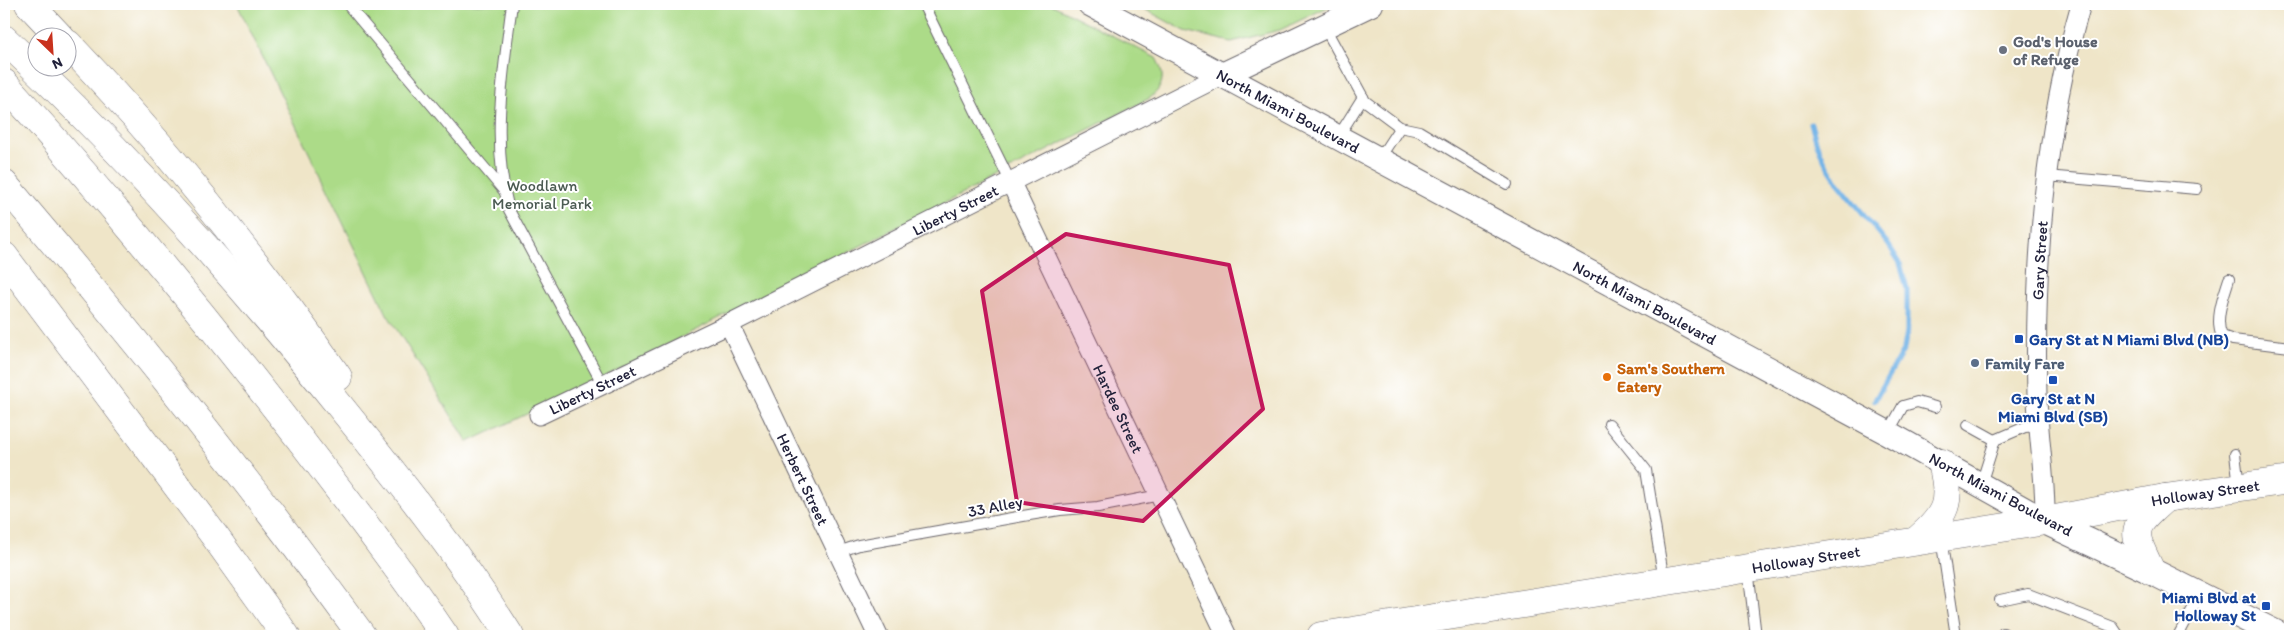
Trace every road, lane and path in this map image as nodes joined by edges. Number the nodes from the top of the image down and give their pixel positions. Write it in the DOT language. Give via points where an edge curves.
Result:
graph roads {
  1 [pos="29,4"];
  2 [pos="347,4"];
  3 [pos="512,4"];
  4 [pos="923,4"];
  5 [pos="1090,4"];
  6 [pos="1371,4"];
  7 [pos="2081,4"];
  8 [pos="1324,26"];
  9 [pos="52,28"];
  10 [pos="4,38"];
  11 [pos="78,55"];
  12 [pos="1222,75"];
  13 [pos="4,83"];
  14 [pos="1363,97"];
  15 [pos="1400,127"];
  16 [pos="1338,137"];
  17 [pos="1379,159"];
  18 [pos="2046,176"];
  19 [pos="1010,181"];
  20 [pos="4,184"];
  21 [pos="1507,184"];
  22 [pos="2197,189"];
  23 [pos="504,191"];
  24 [pos="4,256"];
  25 [pos="2229,279"];
  26 [pos="728,324"];
  27 [pos="2290,347"];
  28 [pos="603,385"];
  29 [pos="1935,407"];
  30 [pos="539,415"];
  31 [pos="1609,424"];
  32 [pos="1968,425"];
  33 [pos="2039,426"];
  34 [pos="1888,433"];
  35 [pos="1995,440"];
  36 [pos="2235,454"];
  37 [pos="1942,463"];
  38 [pos="2290,480"];
  39 [pos="1981,484"];
  40 [pos="2239,487"];
  41 [pos="408,494"];
  42 [pos="1160,496"];
  43 [pos="2165,498"];
  44 [pos="2045,521"];
  45 [pos="1929,539"];
  46 [pos="838,552"];
  47 [pos="1748,568"];
  48 [pos="2151,570"];
  49 [pos="1664,582"];
  50 [pos="2200,594"];
  51 [pos="2000,600"];
  52 [pos="286,636"];
  53 [pos="362,636"];
  54 [pos="445,636"];
  55 [pos="510,636"];
  56 [pos="878,636"];
  57 [pos="1227,636"];
  58 [pos="1321,636"];
  59 [pos="1756,636"];
  60 [pos="1956,636"];
  61 [pos="2119,636"];
  62 [pos="2178,636"];
  63 [pos="2282,636"];
  1 -- 9 [label="main road"];
  2 -- 23 [label="lane"];
  3 -- 23 [label="lane" via="499,126"];
  4 -- 19 [label="lane"];
  5 -- 12 [label="street, North Miami Boulevard"];
  6 -- 8 [label="street, Liberty Street"];
  7 -- 18 [label="street, Gary Street" via="2057,102"];
  8 -- 12 [label="street, Liberty Street"];
  8 -- 14 [label="lane"];
  10 -- 41 [label="main road" via="102,135 209,251 312,372"];
  11 -- 41 [label="main road" via="182,174 279,296 349,393"];
  12 -- 16 [label="street, North Miami Boulevard"];
  12 -- 19 [label="street, Liberty Street"];
  13 -- 54 [label="main road" via="154,256 254,380 338,488"];
  14 -- 15 [label="lane"];
  14 -- 16 [label="lane"];
  15 -- 17 [label="lane"];
  15 -- 21 [label="lane" via="1419,131"];
  16 -- 17 [label="street, North Miami Boulevard"];
  17 -- 34 [label="street, North Miami Boulevard"];
  18 -- 22 [label="lane"];
  18 -- 33 [label="street, Gary Street" via="2037,263"];
  19 -- 26 [label="street, Liberty Street"];
  19 -- 42 [label="street, Hardee Street"];
  20 -- 53 [label="main road" via="201,422"];
  23 -- 28 [label="lane" via="510,210"];
  24 -- 52 [label="main road"];
  25 -- 27 [label="lane" via="2218,329 2222,336"];
  26 -- 28 [label="street, Liberty Street"];
  26 -- 46 [label="street, Herbert Street"];
  28 -- 30 [label="street, Liberty Street"];
  29 -- 34 [label="lane" via="1917,402 1903,406"];
  31 -- 49 [label="lane" via="1646,470"];
  32 -- 35 [label="lane"];
  33 -- 35 [label="lane" via="2025,427"];
  33 -- 44 [label="street, Gary Street" via="2046,493"];
  34 -- 37 [label="street, North Miami Boulevard"];
  35 -- 39 [label="lane"];
  36 -- 40 [label="lane"];
  37 -- 39 [label="street, North Miami Boulevard"];
  37 -- 45 [label="main road" via="1948,489 1945,510 1932,528"];
  38 -- 40 [label="main road, Holloway Street"];
  39 -- 44 [label="street, North Miami Boulevard"];
  40 -- 43 [label="main road, Holloway Street"];
  41 -- 55 [label="main road"];
  42 -- 46 [label="lane, 33 Alley" via="1023,516 859,545"];
  42 -- 57 [label="street, Hardee Street"];
  43 -- 44 [label="main road, Holloway Street"];
  43 -- 48 [label="main road" via="2141,519 2136,533"];
  44 -- 45 [label="main road, Holloway Street"];
  44 -- 48 [label="main road, North Miami Boulevard"];
  45 -- 47 [label="main road, Holloway Street"];
  45 -- 60 [label="lane"];
  46 -- 56 [label="street, Herbert Street"];
  47 -- 49 [label="main road, Holloway Street"];
  47 -- 59 [label="lane"];
  48 -- 50 [label="main road, North Miami Boulevard"];
  49 -- 58 [label="main road, Holloway Street"];
  50 -- 62 [label="lane"];
  50 -- 63 [label="main road, North Miami Boulevard"];
  51 -- 61 [label="lane" via="2028,594 2113,627"];
}
